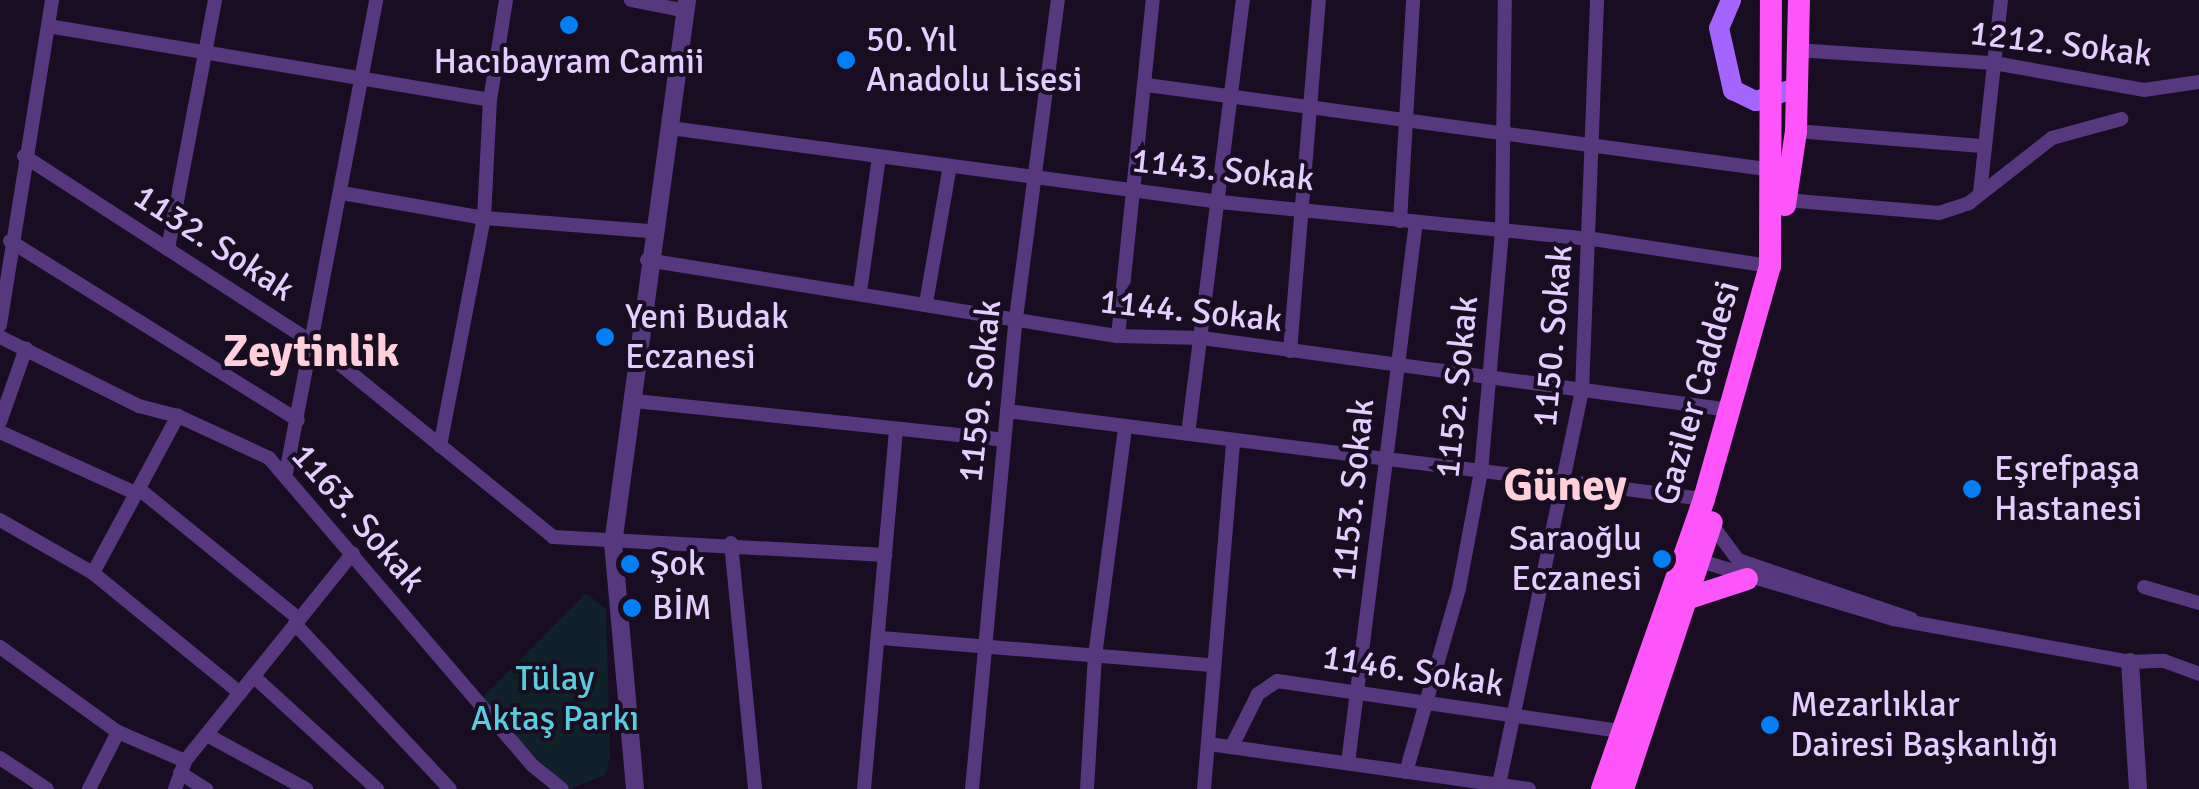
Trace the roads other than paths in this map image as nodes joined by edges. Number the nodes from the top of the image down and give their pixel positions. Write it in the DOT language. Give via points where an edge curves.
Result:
graph roads {
  1 [pos="52,0"];
  2 [pos="215,0"];
  3 [pos="376,0"];
  4 [pos="506,0"];
  5 [pos="631,0"];
  6 [pos="1058,0"];
  7 [pos="1153,0"];
  8 [pos="1242,0"];
  9 [pos="1319,0"];
  10 [pos="1414,0"];
  11 [pos="1505,0"];
  12 [pos="1597,0"];
  13 [pos="1717,0"];
  14 [pos="1732,0"];
  15 [pos="1771,0"];
  16 [pos="1799,0"];
  17 [pos="2001,0"];
  18 [pos="687,6"];
  19 [pos="48,26"];
  20 [pos="1719,28"];
  21 [pos="1796,50"];
  22 [pos="205,51"];
  23 [pos="1994,64"];
  24 [pos="362,79"];
  25 [pos="2199,82"];
  26 [pos="1148,85"];
  27 [pos="1793,89"];
  28 [pos="1234,95"];
  29 [pos="1768,98"];
  30 [pos="490,100"];
  31 [pos="1312,104"];
  32 [pos="1411,120"];
  33 [pos="2121,120"];
  34 [pos="670,128"];
  35 [pos="1796,131"];
  36 [pos="1502,134"];
  37 [pos="1596,146"];
  38 [pos="1984,146"];
  39 [pos="24,156"];
  40 [pos="878,156"];
  41 [pos="950,166"];
  42 [pos="1773,170"];
  43 [pos="1039,178"];
  44 [pos="1137,191"];
  45 [pos="342,193"];
  46 [pos="1980,193"];
  47 [pos="1785,200"];
  48 [pos="1220,202"];
  49 [pos="1307,209"];
  50 [pos="484,218"];
  51 [pos="1408,222"];
  52 [pos="651,231"];
  53 [pos="1502,231"];
  54 [pos="1593,239"];
  55 [pos="10,241"];
  56 [pos="168,249"];
  57 [pos="647,260"];
  58 [pos="1770,266"];
  59 [pos="860,292"];
  60 [pos="926,303"];
  61 [pos="1016,318"];
  62 [pos="0,325"];
  63 [pos="1118,336"];
  64 [pos="0,337"];
  65 [pos="1202,338"];
  66 [pos="315,344"];
  67 [pos="26,348"];
  68 [pos="1290,351"];
  69 [pos="1396,365"];
  70 [pos="1492,375"];
  71 [pos="1582,392"];
  72 [pos="635,401"];
  73 [pos="1730,410"];
  74 [pos="1008,411"];
  75 [pos="178,416"];
  76 [pos="298,420"];
  77 [pos="0,422"];
  78 [pos="1125,428"];
  79 [pos="896,429"];
  80 [pos="0,432"];
  81 [pos="1188,434"];
  82 [pos="1004,440"];
  83 [pos="1233,441"];
  84 [pos="440,446"];
  85 [pos="1386,459"];
  86 [pos="1481,472"];
  87 [pos="286,473"];
  88 [pos="1567,483"];
  89 [pos="138,492"];
  90 [pos="1704,500"];
  91 [pos="0,520"];
  92 [pos="1712,523"];
  93 [pos="730,543"];
  94 [pos="613,544"];
  95 [pos="352,553"];
  96 [pos="886,555"];
  97 [pos="1695,556"];
  98 [pos="93,572"];
  99 [pos="1748,580"];
  100 [pos="2144,587"];
  101 [pos="1689,598"];
  102 [pos="2199,604"];
  103 [pos="1912,619"];
  104 [pos="297,622"];
  105 [pos="881,638"];
  106 [pos="0,647"];
  107 [pos="986,647"];
  108 [pos="1095,656"];
  109 [pos="2130,662"];
  110 [pos="1211,665"];
  111 [pos="2199,674"];
  112 [pos="254,676"];
  113 [pos="1362,691"];
  114 [pos="240,694"];
  115 [pos="1423,700"];
  116 [pos="1517,717"];
  117 [pos="1621,731"];
  118 [pos="118,732"];
  119 [pos="207,735"];
  120 [pos="1209,744"];
  121 [pos="1232,746"];
  122 [pos="0,758"];
  123 [pos="1348,763"];
  124 [pos="183,767"];
  125 [pos="1406,772"];
  126 [pos="1499,787"];
  127 [pos="47,789"];
  128 [pos="89,789"];
  129 [pos="174,789"];
  130 [pos="206,789"];
  131 [pos="306,789"];
  132 [pos="377,789"];
  133 [pos="450,789"];
  134 [pos="562,789"];
  135 [pos="635,789"];
  136 [pos="755,789"];
  137 [pos="864,789"];
  138 [pos="972,789"];
  139 [pos="1087,789"];
  140 [pos="1204,789"];
  141 [pos="1530,789"];
  142 [pos="1602,789"];
  143 [pos="1622,789"];
  144 [pos="2138,789"];
  1 -- 19 [label="street"];
  2 -- 22 [label="street"];
  3 -- 24 [label="street"];
  4 -- 30 [label="street"];
  5 -- 18 [label="street"];
  6 -- 43 [label="street, 1159. Sokak"];
  7 -- 26 [label="street"];
  8 -- 28 [label="street"];
  9 -- 31 [label="street"];
  10 -- 32 [label="street, 1153. Sokak"];
  11 -- 36 [label="street, 1152. Sokak"];
  12 -- 37 [label="street, 1150. Sokak"];
  13 -- 20 [label="main road"];
  14 -- 20 [label="main road"];
  15 -- 29 [label="main road, Gaziler Caddesi"];
  16 -- 21 [label="main road, Gaziler Caddesi"];
  17 -- 23 [label="street"];
  18 -- 34 [label="street"];
  19 -- 22 [label="street"];
  19 -- 39 [label="street"];
  20 -- 29 [label="main road" via="1732,90 1744,98"];
  21 -- 23 [label="street, 1212. Sokak"];
  21 -- 27 [label="main road, Gaziler Caddesi"];
  22 -- 24 [label="street"];
  22 -- 56 [label="street"];
  23 -- 25 [label="street, 1212. Sokak" via="2144,90"];
  23 -- 38 [label="street"];
  24 -- 30 [label="street"];
  24 -- 45 [label="street"];
  26 -- 28 [label="street"];
  26 -- 44 [label="street"];
  27 -- 29 [label="main road"];
  27 -- 35 [label="main road, Gaziler Caddesi"];
  28 -- 31 [label="street"];
  28 -- 48 [label="street"];
  29 -- 42 [label="main road, Gaziler Caddesi"];
  30 -- 50 [label="street"];
  31 -- 32 [label="street"];
  31 -- 49 [label="street"];
  32 -- 36 [label="street"];
  32 -- 51 [label="street, 1153. Sokak"];
  33 -- 46 [label="street" via="2052,138"];
  34 -- 40 [label="street, 1143. Sokak"];
  34 -- 52 [label="street"];
  35 -- 38 [label="street"];
  35 -- 47 [label="main road, Gaziler Caddesi"];
  36 -- 37 [label="street"];
  36 -- 53 [label="street, 1152. Sokak"];
  37 -- 42 [label="street"];
  37 -- 54 [label="street, 1150. Sokak"];
  38 -- 46 [label="street"];
  39 -- 55 [label="street"];
  39 -- 56 [label="street, 1132. Sokak"];
  40 -- 41 [label="street, 1143. Sokak"];
  40 -- 59 [label="street"];
  41 -- 43 [label="street, 1143. Sokak"];
  41 -- 60 [label="street"];
  42 -- 58 [label="main road, Gaziler Caddesi"];
  43 -- 44 [label="street, 1143. Sokak"];
  43 -- 61 [label="street, 1159. Sokak"];
  44 -- 48 [label="street, 1143. Sokak"];
  44 -- 63 [label="street"];
  45 -- 50 [label="street"];
  45 -- 66 [label="street"];
  46 -- 47 [label="street" via="1939,212"];
  47 -- 92 [label="main road, Gaziler Caddesi" via="1783,275"];
  48 -- 49 [label="street, 1143. Sokak"];
  48 -- 65 [label="street"];
  49 -- 51 [label="street, 1143. Sokak"];
  49 -- 68 [label="street"];
  50 -- 52 [label="street"];
  50 -- 84 [label="street"];
  51 -- 53 [label="street, 1143. Sokak"];
  51 -- 69 [label="street, 1153. Sokak"];
  52 -- 57 [label="street"];
  53 -- 54 [label="street, 1143. Sokak"];
  53 -- 70 [label="street, 1152. Sokak"];
  54 -- 58 [label="street, 1143. Sokak"];
  54 -- 71 [label="street, 1150. Sokak"];
  55 -- 62 [label="street"];
  55 -- 76 [label="street"];
  56 -- 66 [label="street, 1132. Sokak"];
  57 -- 59 [label="street, 1144. Sokak"];
  57 -- 72 [label="street"];
  58 -- 73 [label="main road, Gaziler Caddesi"];
  59 -- 60 [label="street, 1144. Sokak"];
  60 -- 61 [label="street, 1144. Sokak"];
  61 -- 63 [label="street, 1144. Sokak"];
  61 -- 74 [label="street, 1159. Sokak"];
  63 -- 65 [label="street, 1144. Sokak"];
  64 -- 67 [label="street, 1163. Sokak"];
  65 -- 68 [label="street, 1144. Sokak"];
  65 -- 81 [label="street"];
  66 -- 76 [label="street"];
  66 -- 84 [label="street, 1132. Sokak"];
  67 -- 75 [label="street, 1163. Sokak" via="139,406"];
  67 -- 77 [label="street"];
  68 -- 69 [label="street, 1144. Sokak"];
  69 -- 70 [label="street, 1144. Sokak"];
  69 -- 85 [label="street, 1153. Sokak"];
  70 -- 71 [label="street, 1144. Sokak"];
  70 -- 86 [label="street, 1152. Sokak"];
  71 -- 73 [label="street, 1144. Sokak"];
  71 -- 88 [label="street, 1150. Sokak"];
  72 -- 79 [label="street"];
  72 -- 94 [label="street"];
  73 -- 90 [label="main road, Gaziler Caddesi"];
  74 -- 78 [label="street"];
  74 -- 82 [label="street, 1159. Sokak"];
  75 -- 87 [label="street, 1163. Sokak"];
  75 -- 89 [label="street"];
  76 -- 87 [label="street"];
  78 -- 81 [label="street"];
  78 -- 108 [label="street"];
  79 -- 82 [label="street"];
  79 -- 96 [label="street"];
  80 -- 89 [label="street"];
  81 -- 83 [label="street"];
  82 -- 107 [label="street, 1159. Sokak"];
  83 -- 85 [label="street"];
  83 -- 110 [label="street"];
  84 -- 94 [label="street, 1132. Sokak" via="553,536"];
  85 -- 86 [label="street"];
  85 -- 113 [label="street, 1153. Sokak"];
  86 -- 88 [label="street"];
  86 -- 115 [label="street, 1152. Sokak" via="1459,588"];
  87 -- 95 [label="street, 1163. Sokak"];
  88 -- 90 [label="street"];
  88 -- 116 [label="street, 1150. Sokak"];
  89 -- 98 [label="street"];
  89 -- 104 [label="street"];
  90 -- 97 [label="main road, Gaziler Caddesi"];
  91 -- 98 [label="street"];
  92 -- 97 [label="main road, Gaziler Caddesi"];
  92 -- 103 [label="street" via="1738,560"];
  93 -- 94 [label="street, 1132. Sokak" via="631,537"];
  93 -- 96 [label="street, 1132. Sokak"];
  93 -- 136 [label="street"];
  94 -- 135 [label="street"];
  95 -- 104 [label="street"];
  95 -- 134 [label="street, 1163. Sokak" via="532,765"];
  96 -- 105 [label="street"];
  97 -- 99 [label="street"];
  97 -- 101 [label="main road, Gaziler Caddesi"];
  97 -- 117 [label="main road, Gaziler Caddesi"];
  98 -- 114 [label="street"];
  99 -- 101 [label="main road"];
  99 -- 103 [label="street"];
  100 -- 102 [label="street"];
  101 -- 143 [label="main road, Gaziler Caddesi"];
  103 -- 109 [label="street"];
  104 -- 112 [label="street"];
  104 -- 133 [label="street"];
  105 -- 107 [label="street"];
  105 -- 137 [label="street"];
  106 -- 118 [label="street"];
  107 -- 108 [label="street"];
  107 -- 138 [label="street, 1159. Sokak"];
  108 -- 110 [label="street"];
  108 -- 139 [label="street"];
  109 -- 111 [label="street" via="2164,661"];
  109 -- 144 [label="street"];
  110 -- 120 [label="street"];
  112 -- 114 [label="street"];
  112 -- 132 [label="street"];
  113 -- 115 [label="street, 1146. Sokak"];
  113 -- 121 [label="street, 1146. Sokak" via="1277,681 1258,694"];
  113 -- 123 [label="street, 1153. Sokak"];
  114 -- 119 [label="street"];
  115 -- 116 [label="street, 1146. Sokak"];
  115 -- 125 [label="street, 1152. Sokak"];
  116 -- 117 [label="street, 1146. Sokak"];
  116 -- 126 [label="street, 1150. Sokak"];
  117 -- 142 [label="main road, Gaziler Caddesi"];
  118 -- 124 [label="street"];
  118 -- 128 [label="street"];
  119 -- 124 [label="street"];
  119 -- 131 [label="street"];
  120 -- 121 [label="street"];
  120 -- 140 [label="street"];
  121 -- 123 [label="street"];
  122 -- 127 [label="street"];
  123 -- 125 [label="street"];
  124 -- 129 [label="street"];
  124 -- 130 [label="street"];
  125 -- 126 [label="street"];
  126 -- 141 [label="street"];
}
